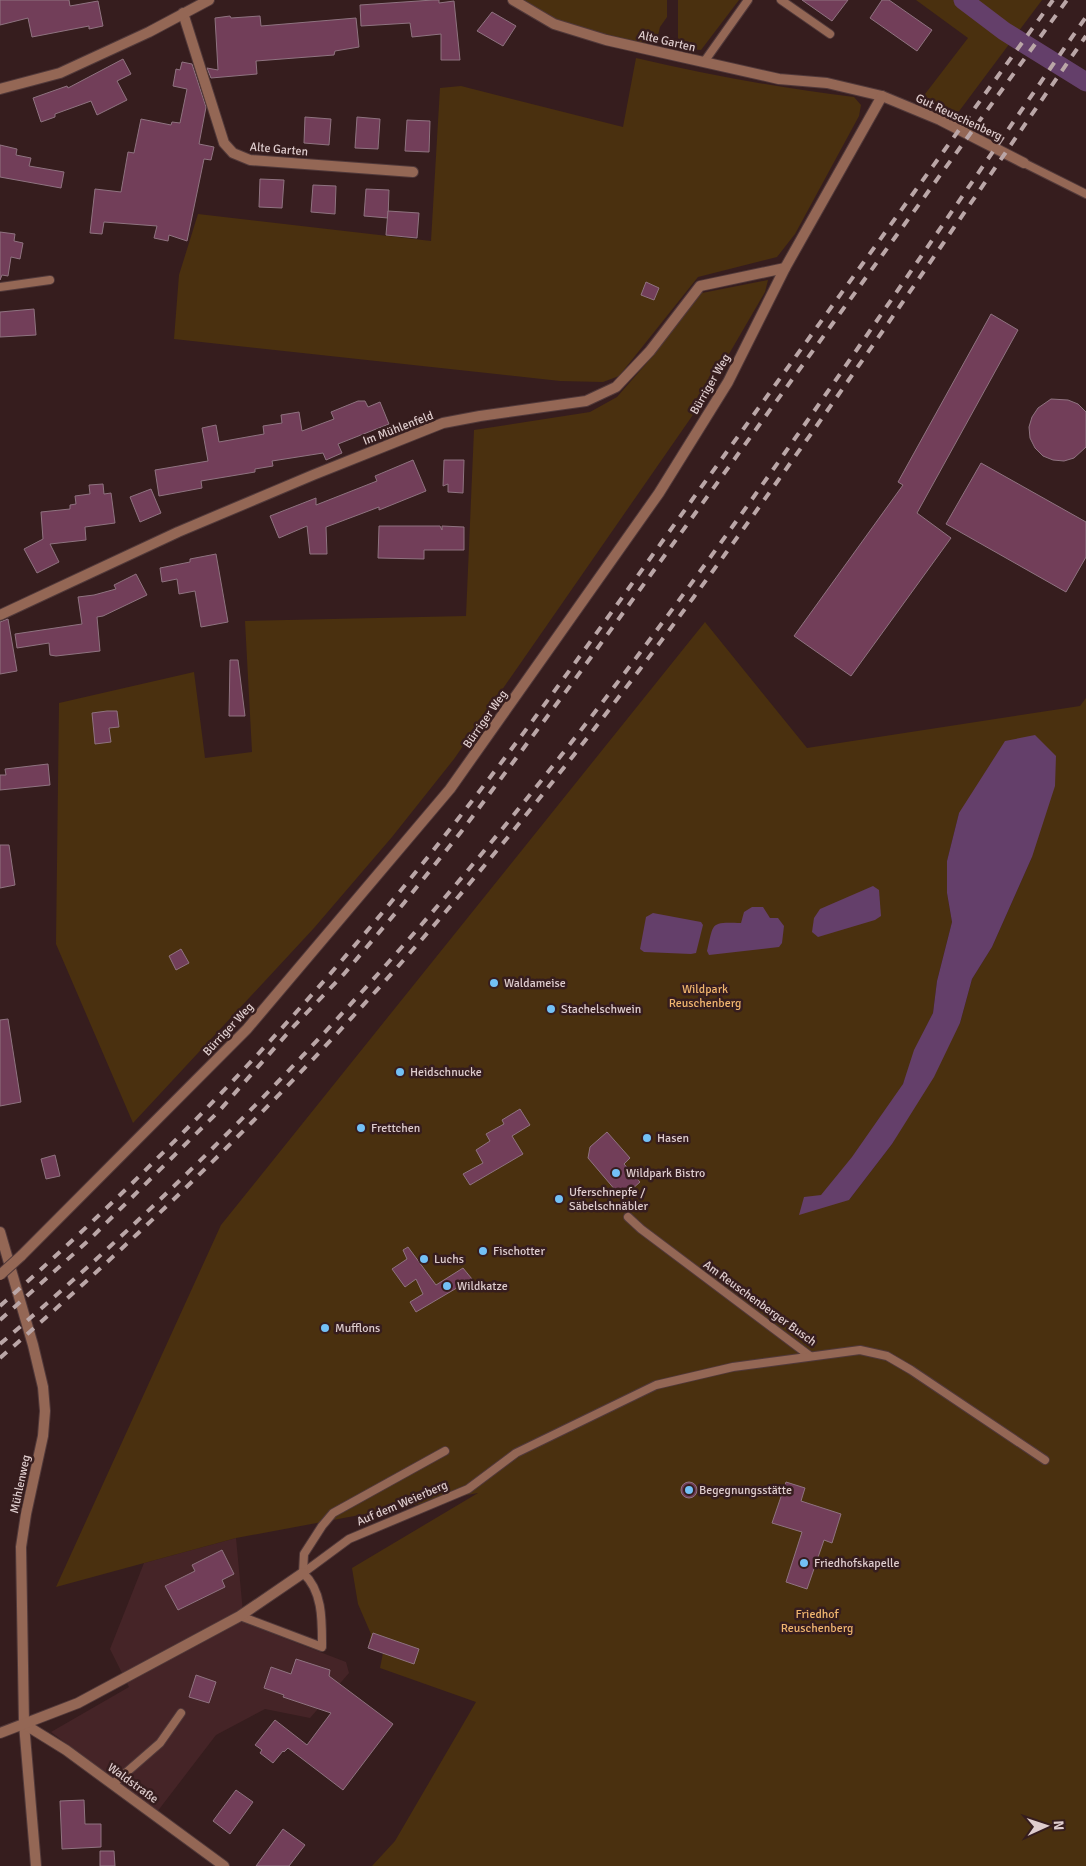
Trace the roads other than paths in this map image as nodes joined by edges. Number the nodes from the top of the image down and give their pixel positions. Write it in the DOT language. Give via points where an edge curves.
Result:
graph roads {
  1 [pos="209,0"];
  2 [pos="513,0"];
  3 [pos="748,0"];
  4 [pos="781,0"];
  5 [pos="182,13"];
  6 [pos="830,34"];
  7 [pos="704,62"];
  8 [pos="0,89"];
  9 [pos="882,96"];
  10 [pos="1024,163"];
  11 [pos="413,172"];
  12 [pos="1086,194"];
  13 [pos="785,268"];
  14 [pos="50,280"];
  15 [pos="0,287"];
  16 [pos="0,615"];
  17 [pos="628,1217"];
  18 [pos="0,1232"];
  19 [pos="0,1275"];
  20 [pos="810,1356"];
  21 [pos="445,1451"];
  22 [pos="1045,1460"];
  23 [pos="303,1573"];
  24 [pos="240,1616"];
  25 [pos="180,1713"];
  26 [pos="24,1724"];
  27 [pos="0,1733"];
  28 [pos="113,1784"];
  29 [pos="36,1866"];
  30 [pos="224,1866"];
  1 -- 5 [label="street"];
  2 -- 7 [label="street, Alte Garten" via="554,24 606,40"];
  3 -- 7 [label="lane, Alte Garten"];
  4 -- 6 [label="lane"];
  5 -- 8 [label="street" via="60,73"];
  5 -- 11 [label="street, Alte Garten" via="224,143 240,158"];
  7 -- 9 [label="street, Alte Garten" via="779,79 827,83"];
  9 -- 10 [label="street, Gut Reuschenberg" via="940,120"];
  9 -- 13 [label="street, Bürriger Weg"];
  10 -- 12 [label="lane"];
  13 -- 16 [label="street, Im Mühlenfeld" via="700,286 650,351 616,387 586,401 444,424 178,532"];
  13 -- 19 [label="street, Bürriger Weg, bridge" via="728,382 659,493 450,789 247,1029"];
  14 -- 15 [label="lane"];
  17 -- 20 [label="lane, Am Reuschenberger Busch"];
  18 -- 26 [label="street, Mühlenweg" via="35,1353 45,1411 21,1547"];
  20 -- 22 [label="lane, Am Reuschenberger Busch" via="860,1350 887,1356"];
  20 -- 23 [label="lane, Auf dem Weierberg" via="733,1367 656,1385 516,1453 468,1489 349,1539"];
  21 -- 23 [label="lane" via="333,1513 304,1554"];
  23 -- 24 [label="street, Auf dem Weierberg"];
  23 -- 24 [label="lane" via="311,1580 321,1611 322,1647"];
  24 -- 26 [label="street, Auf dem Weierberg" via="78,1703"];
  25 -- 28 [label="lane" via="160,1743"];
  26 -- 27 [label="street, Auf dem Weierberg"];
  26 -- 28 [label="street, Waldstraße"];
  26 -- 29 [label="street, Mühlenweg"];
  28 -- 30 [label="street, Waldstraße"];
}
